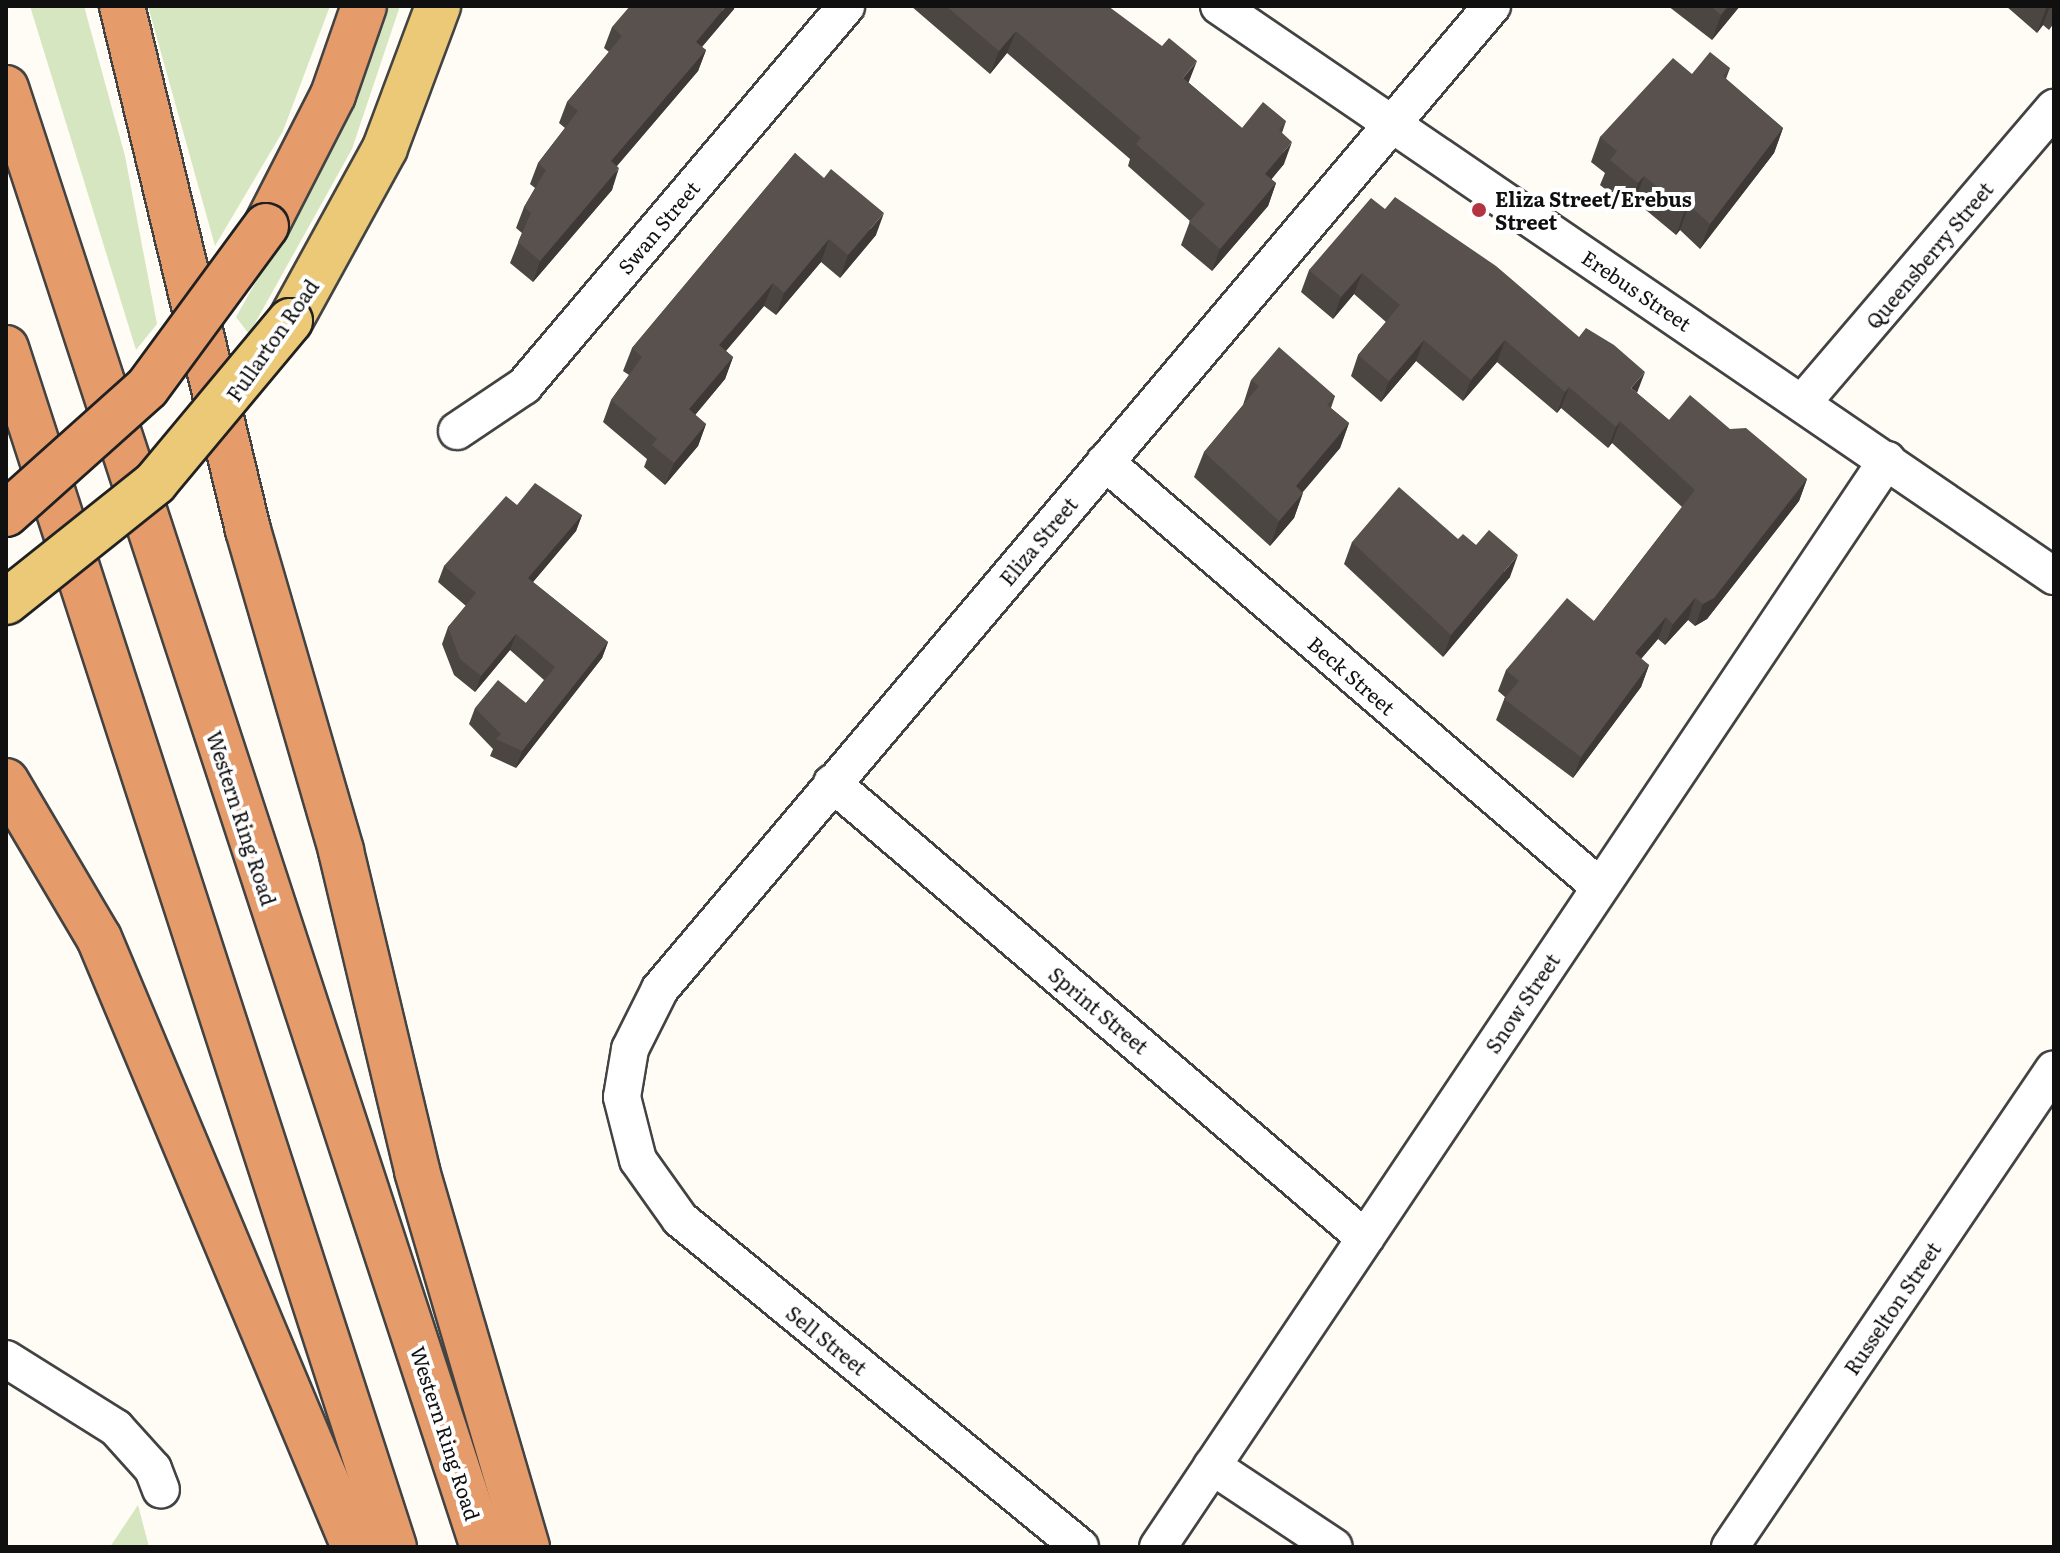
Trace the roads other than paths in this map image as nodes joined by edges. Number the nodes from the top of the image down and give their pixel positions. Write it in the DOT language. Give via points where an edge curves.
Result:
graph roads {
  1 [pos="122,6"];
  2 [pos="364,6"];
  3 [pos="438,6"];
  4 [pos="846,6"];
  5 [pos="1219,6"];
  6 [pos="1492,6"];
  7 [pos="6,88"];
  8 [pos="2054,108"];
  9 [pos="1392,124"];
  10 [pos="6,348"];
  11 [pos="1803,402"];
  12 [pos="457,431"];
  13 [pos="1887,460"];
  14 [pos="1105,462"];
  15 [pos="6,514"];
  16 [pos="2054,576"];
  17 [pos="6,602"];
  18 [pos="6,781"];
  19 [pos="832,783"];
  20 [pos="1600,887"];
  21 [pos="2054,1069"];
  22 [pos="622,1097"];
  23 [pos="1365,1238"];
  24 [pos="6,1359"];
  25 [pos="1212,1466"];
  26 [pos="161,1490"];
  27 [pos="354,1547"];
  28 [pos="394,1547"];
  29 [pos="483,1547"];
  30 [pos="527,1547"];
  31 [pos="1080,1547"];
  32 [pos="1158,1547"];
  33 [pos="1334,1547"];
  34 [pos="1730,1547"];
  1 -- 30 [label="highway" via="248,530 341,851 417,1171"];
  2 -- 15 [label="highway, bridge" via="333,95 266,226 147,388"];
  3 -- 17 [label="main road, Fullarton Road, bridge" via="385,148 290,321 155,483"];
  4 -- 12 [label="street, Swan Street" via="524,386"];
  5 -- 9 [label="street, Erebus Street"];
  6 -- 9 [label="street, Eliza Street"];
  7 -- 29 [label="highway, Western Ring Road"];
  8 -- 11 [label="street, Queensberry Street"];
  9 -- 11 [label="street, Erebus Street"];
  9 -- 14 [label="street, Eliza Street"];
  10 -- 28 [label="highway"];
  11 -- 13 [label="street, Erebus Street"];
  13 -- 16 [label="street, Erebus Street"];
  13 -- 20 [label="street, Snow Street"];
  14 -- 19 [label="street, Eliza Street"];
  14 -- 20 [label="street, Beck Street"];
  18 -- 27 [label="highway" via="99,938"];
  19 -- 22 [label="street, Eliza Street" via="660,989 630,1049"];
  19 -- 23 [label="street, Sprint Street"];
  20 -- 23 [label="street, Snow Street"];
  21 -- 34 [label="street, Russelton Street"];
  22 -- 31 [label="street, Sell Street" via="638,1160 680,1219"];
  23 -- 25 [label="street, Snow Street"];
  24 -- 26 [label="street" via="116,1428 153,1469"];
  25 -- 32 [label="street, Snow Street"];
  25 -- 33 [label="street"];
}
